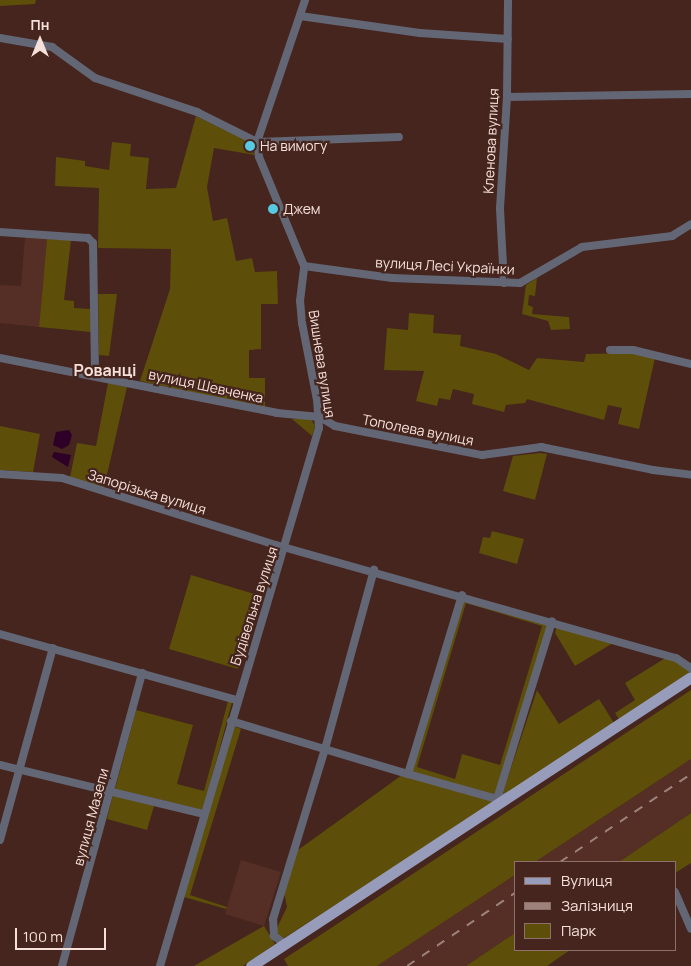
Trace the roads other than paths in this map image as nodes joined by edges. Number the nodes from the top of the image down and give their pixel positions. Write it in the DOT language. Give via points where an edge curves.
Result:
graph roads {
  1 [pos="305,0"];
  2 [pos="508,0"];
  3 [pos="300,16"];
  4 [pos="0,38"];
  5 [pos="508,39"];
  6 [pos="691,94"];
  7 [pos="507,97"];
  8 [pos="399,137"];
  9 [pos="257,142"];
  10 [pos="691,224"];
  11 [pos="0,232"];
  12 [pos="304,266"];
  13 [pos="504,283"];
  14 [pos="610,350"];
  15 [pos="0,358"];
  16 [pos="691,364"];
  17 [pos="95,376"];
  18 [pos="320,417"];
  19 [pos="0,474"];
  20 [pos="691,475"];
  21 [pos="285,545"];
  22 [pos="374,570"];
  23 [pos="462,596"];
  24 [pos="552,621"];
  25 [pos="0,634"];
  26 [pos="53,648"];
  27 [pos="691,668"];
  28 [pos="142,673"];
  29 [pos="691,677"];
  30 [pos="237,700"];
  31 [pos="231,721"];
  32 [pos="325,749"];
  33 [pos="0,765"];
  34 [pos="21,770"];
  35 [pos="408,774"];
  36 [pos="111,792"];
  37 [pos="501,798"];
  38 [pos="204,814"];
  39 [pos="0,840"];
  40 [pos="676,894"];
  41 [pos="691,929"];
  42 [pos="285,944"];
  43 [pos="62,966"];
  44 [pos="160,966"];
  45 [pos="251,966"];
  1 -- 3 [label="street"];
  2 -- 5 [label="street, Кленова вулиця"];
  3 -- 5 [label="street" via="420,33"];
  3 -- 9 [label="street"];
  4 -- 9 [label="street" via="52,47 95,78 197,112"];
  5 -- 7 [label="street, Кленова вулиця"];
  6 -- 7 [label="street"];
  7 -- 13 [label="street, Кленова вулиця" via="500,208"];
  8 -- 9 [label="street"];
  9 -- 12 [label="street, Вишнева вулиця" via="259,156"];
  10 -- 13 [label="street, вулиця Лесі Українки" via="672,236 582,247 530,280"];
  11 -- 17 [label="street" via="88,238 93,243"];
  12 -- 13 [label="street, вулиця Лесі Українки" via="392,278"];
  12 -- 18 [label="street, Вишнева вулиця" via="300,301 302,323"];
  14 -- 16 [label="street" via="633,350"];
  15 -- 17 [label="street, вулиця Шевченка"];
  17 -- 18 [label="street, вулиця Шевченка" via="277,413"];
  18 -- 20 [label="street, Тополева вулиця" via="335,426 482,455 541,447"];
  18 -- 21 [label="street, Вишнева вулиця"];
  19 -- 21 [label="street, Запорізька вулиця" via="62,478 276,545"];
  21 -- 22 [label="street, Будівельна вулиця"];
  21 -- 30 [label="street, Будівельна вулиця"];
  22 -- 23 [label="street, Будівельна вулиця"];
  22 -- 32 [label="street"];
  23 -- 24 [label="street, Будівельна вулиця"];
  23 -- 35 [label="street"];
  24 -- 27 [label="street, Будівельна вулиця" via="676,658"];
  24 -- 37 [label="street"];
  25 -- 26 [label="street"];
  26 -- 28 [label="street"];
  26 -- 34 [label="street"];
  28 -- 30 [label="street"];
  28 -- 36 [label="street, вулиця Мазепи"];
  29 -- 37 [label="main road"];
  30 -- 31 [label="street, Будівельна вулиця"];
  31 -- 32 [label="street"];
  31 -- 38 [label="street, Будівельна вулиця"];
  32 -- 35 [label="street"];
  32 -- 42 [label="street" via="272,919 274,936"];
  33 -- 34 [label="street"];
  34 -- 36 [label="street"];
  34 -- 39 [label="street"];
  35 -- 37 [label="street"];
  36 -- 38 [label="street"];
  36 -- 43 [label="street, вулиця Мазепи"];
  37 -- 42 [label="main road"];
  38 -- 44 [label="street, Будівельна вулиця"];
  40 -- 41 [label="street"];
  42 -- 45 [label="main road"];
}
